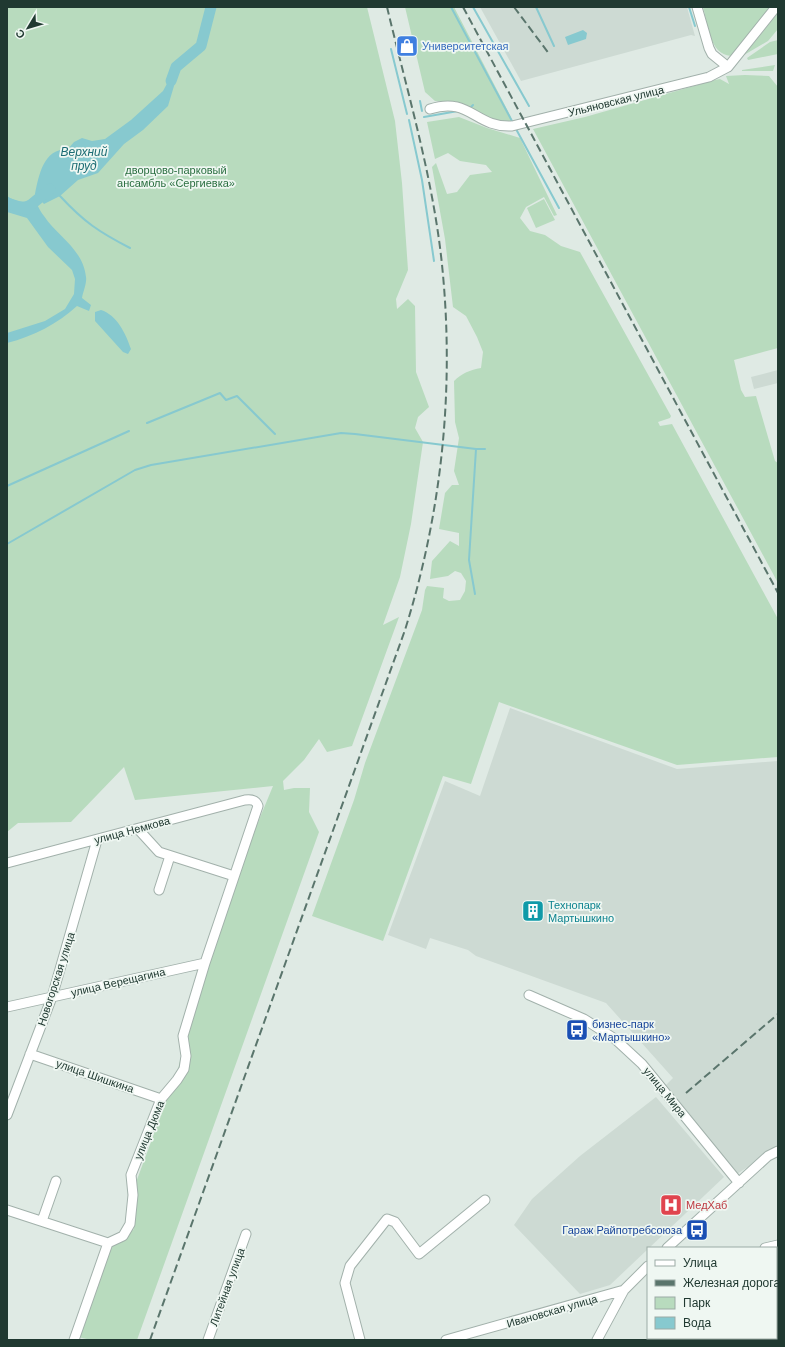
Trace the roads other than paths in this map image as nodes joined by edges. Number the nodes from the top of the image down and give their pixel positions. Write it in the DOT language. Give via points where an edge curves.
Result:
graph roads {
  1 [pos="697,7"];
  2 [pos="776,7"];
  3 [pos="728,67"];
  4 [pos="430,109"];
  5 [pos="256,802"];
  6 [pos="138,829"];
  7 [pos="97,840"];
  8 [pos="170,856"];
  9 [pos="7,863"];
  10 [pos="234,876"];
  11 [pos="159,890"];
  12 [pos="205,963"];
  13 [pos="529,996"];
  14 [pos="7,997"];
  15 [pos="52,997"];
  16 [pos="8,1006"];
  17 [pos="30,1054"];
  18 [pos="160,1099"];
  19 [pos="7,1115"];
  20 [pos="778,1150"];
  21 [pos="56,1181"];
  22 [pos="739,1183"];
  23 [pos="485,1200"];
  24 [pos="7,1210"];
  25 [pos="42,1221"];
  26 [pos="246,1234"];
  27 [pos="108,1243"];
  28 [pos="668,1247"];
  29 [pos="647,1267"];
  30 [pos="624,1290"];
  31 [pos="74,1340"];
  32 [pos="208,1340"];
  33 [pos="360,1340"];
  34 [pos="446,1340"];
  35 [pos="597,1340"];
  1 -- 3 [label="street" via="709,48 716,58"];
  2 -- 3 [label="street, Ульяновская улица"];
  3 -- 4 [label="street, Ульяновская улица" via="709,77 512,126 501,127 454,105"];
  5 -- 6 [label="street, улица Немкова" via="252,799 245,800"];
  5 -- 10 [label="street, улица Дюма" via="257,812"];
  6 -- 7 [label="street, улица Немкова"];
  6 -- 8 [label="street" via="159,852"];
  7 -- 9 [label="street, улица Немкова"];
  7 -- 15 [label="street, Новогорская улица"];
  8 -- 10 [label="street"];
  8 -- 11 [label="street"];
  10 -- 12 [label="street, улица Дюма"];
  12 -- 15 [label="street, улица Верещагина"];
  12 -- 18 [label="street, улица Дюма" via="183,1036 186,1056 184,1069 178,1080"];
  13 -- 22 [label="street, улица Мира" via="584,1018 615,1039 642,1064"];
  14 -- 16 [label="street"];
  15 -- 16 [label="street, улица Верещагина"];
  15 -- 17 [label="street, Новогорская улица"];
  17 -- 18 [label="street, улица Шишкина"];
  17 -- 19 [label="street, Новогорская улица"];
  18 -- 27 [label="street, улица Дюма" via="131,1175 133,1195 130,1224 123,1236"];
  20 -- 22 [label="street"];
  21 -- 25 [label="street"];
  22 -- 28 [label="street"];
  23 -- 33 [label="street" via="419,1254 395,1222 387,1219 350,1266 345,1283"];
  24 -- 25 [label="street"];
  25 -- 27 [label="street"];
  26 -- 32 [label="street, Литейная улица"];
  27 -- 31 [label="street"];
  29 -- 30 [label="street, Ивановская улица"];
  30 -- 34 [label="street, Ивановская улица"];
  30 -- 35 [label="street"];
}
